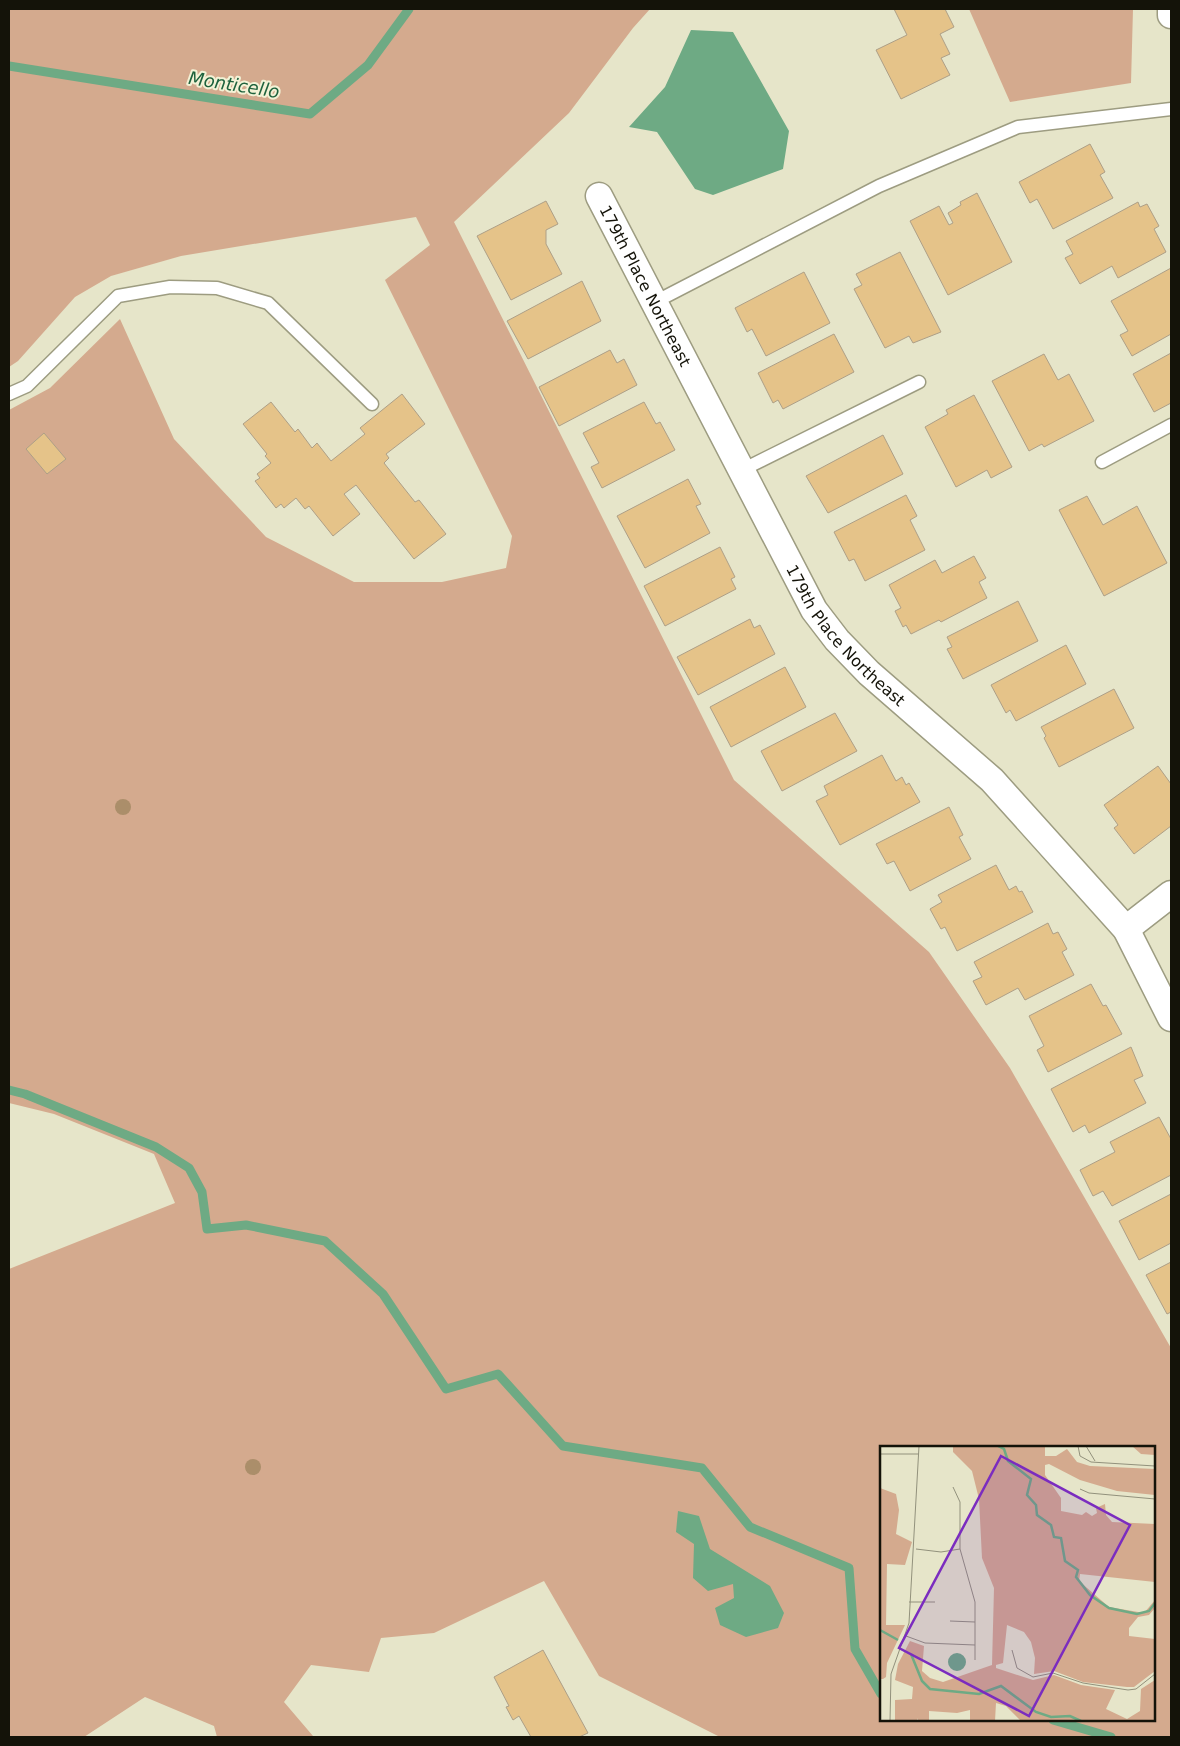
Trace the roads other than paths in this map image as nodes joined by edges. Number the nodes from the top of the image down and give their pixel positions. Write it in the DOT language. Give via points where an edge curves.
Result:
graph roads {
  1 [pos="1171,9"];
  2 [pos="1171,15"];
  3 [pos="1171,109"];
  4 [pos="598,196"];
  5 [pos="654,303"];
  6 [pos="919,382"];
  7 [pos="9,394"];
  8 [pos="372,404"];
  9 [pos="1171,425"];
  10 [pos="1102,462"];
  11 [pos="740,471"];
  12 [pos="1171,894"];
  13 [pos="1126,930"];
  14 [pos="1171,1018"];
  1 -- 2 [label="street"];
  3 -- 5 [label="lane" via="1018,127 879,186"];
  4 -- 5 [label="street, 179th Place Northeast"];
  5 -- 11 [label="street, 179th Place Northeast"];
  6 -- 11 [label="lane"];
  7 -- 8 [label="lane" via="27,386 118,296 170,287 217,288 268,303"];
  9 -- 10 [label="lane"];
  11 -- 13 [label="street, 179th Place Northeast" via="814,610 837,640 869,673 992,780"];
  12 -- 13 [label="street"];
  13 -- 14 [label="street, 179th Place Northeast"];
}
